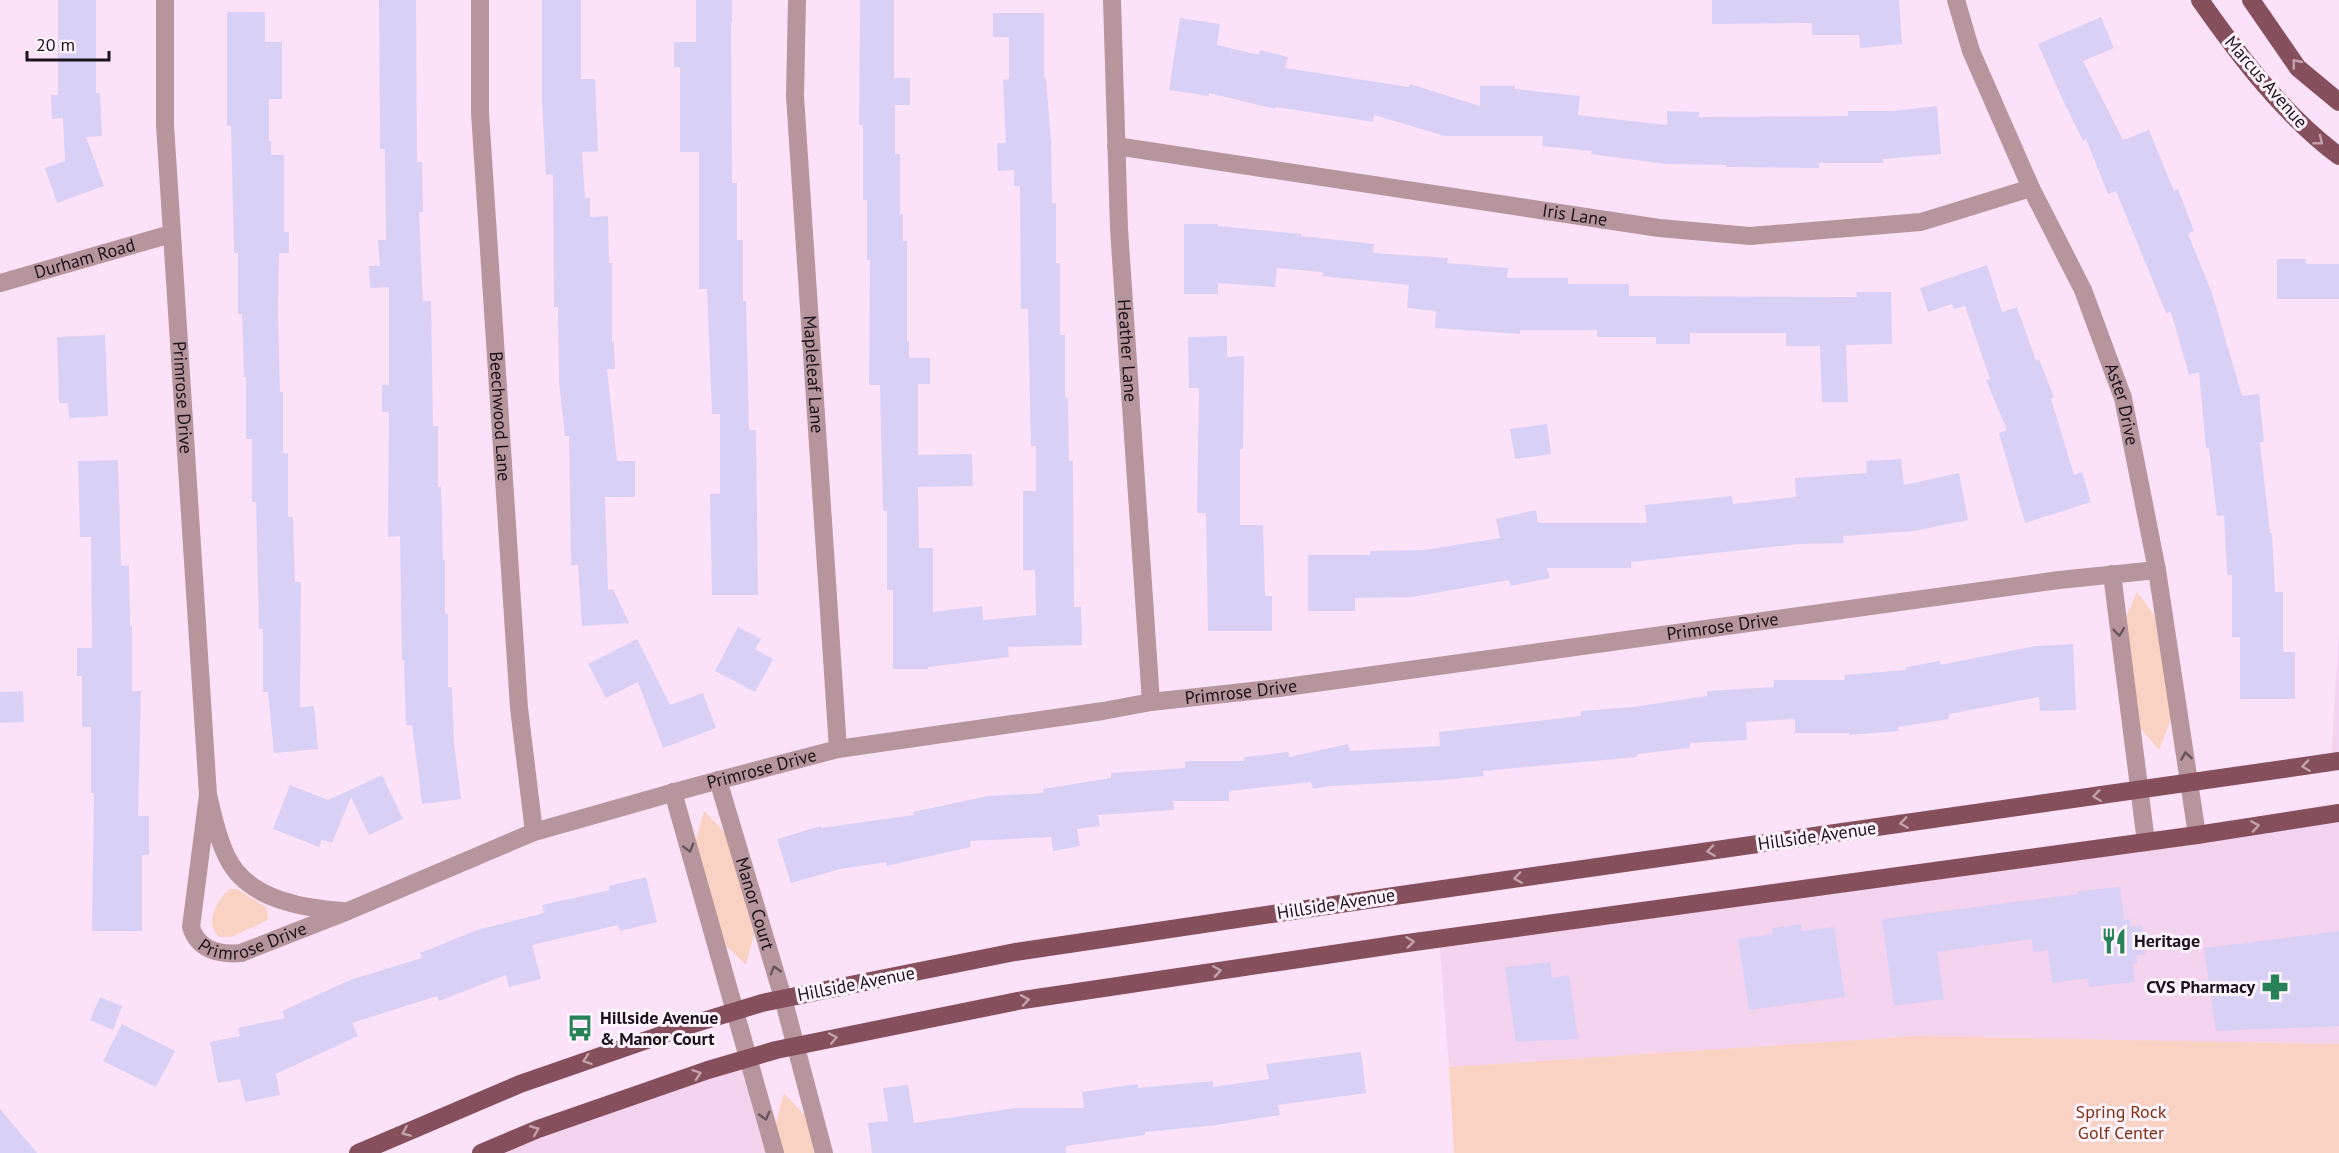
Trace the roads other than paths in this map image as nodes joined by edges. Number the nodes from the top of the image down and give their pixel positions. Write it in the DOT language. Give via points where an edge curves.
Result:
graph roads {
  1 [pos="165,0"];
  2 [pos="480,0"];
  3 [pos="797,0"];
  4 [pos="1112,0"];
  5 [pos="1956,0"];
  6 [pos="2200,0"];
  7 [pos="2251,0"];
  8 [pos="2339,102"];
  9 [pos="1116,146"];
  10 [pos="2339,156"];
  11 [pos="2031,188"];
  12 [pos="171,234"];
  13 [pos="0,284"];
  14 [pos="2157,570"];
  15 [pos="2112,574"];
  16 [pos="1151,702"];
  17 [pos="838,749"];
  18 [pos="2339,761"];
  19 [pos="718,780"];
  20 [pos="2190,783"];
  21 [pos="2139,790"];
  22 [pos="673,792"];
  23 [pos="208,795"];
  24 [pos="2339,813"];
  25 [pos="534,832"];
  26 [pos="2197,835"];
  27 [pos="2146,842"];
  28 [pos="348,911"];
  29 [pos="783,998"];
  30 [pos="736,1011"];
  31 [pos="795,1046"];
  32 [pos="749,1058"];
  33 [pos="358,1153"];
  34 [pos="481,1153"];
  35 [pos="775,1153"];
  36 [pos="824,1153"];
  1 -- 12 [label="street, Primrose Drive" via="165,125"];
  2 -- 25 [label="street, Beechwood Lane" via="480,113 519,708"];
  3 -- 17 [label="street, Mapleleaf Lane" via="795,96"];
  4 -- 9 [label="street, Heather Lane"];
  5 -- 11 [label="street, Aster Drive" via="1971,51"];
  6 -- 10 [label="main road, Marcus Avenue, one-way" via="2280,102"];
  8 -- 7 [label="main road, Marcus Avenue, one-way" via="2298,68"];
  9 -- 11 [label="street, Iris Lane" via="1647,226 1750,236 1921,222"];
  9 -- 16 [label="street, Heather Lane"];
  11 -- 14 [label="street, Aster Drive" via="2083,290 2123,398"];
  12 -- 13 [label="street, Durham Road"];
  12 -- 23 [label="street, Primrose Drive"];
  14 -- 15 [label="street, Primrose Drive"];
  20 -- 14 [label="street, Aster Drive, one-way"];
  15 -- 16 [label="street, Primrose Drive" via="1279,688"];
  15 -- 21 [label="street, one-way"];
  16 -- 17 [label="street, Primrose Drive"];
  17 -- 19 [label="street, Primrose Drive"];
  18 -- 20 [label="main road, Hillside Avenue, one-way"];
  19 -- 22 [label="street, Primrose Drive"];
  29 -- 19 [label="street, Manor Court, one-way"];
  20 -- 21 [label="main road, Hillside Avenue"];
  20 -- 26 [label="street, Aster Drive"];
  21 -- 27 [label="street"];
  21 -- 29 [label="main road, Hillside Avenue, one-way" via="1015,952"];
  22 -- 25 [label="street, Primrose Drive"];
  22 -- 30 [label="street, one-way"];
  23 -- 28 [label="street, Primrose Drive" via="227,858 241,877 283,902"];
  23 -- 28 [label="street, Primrose Drive" via="191,920 194,938 202,946 225,955 242,953"];
  26 -- 24 [label="main road, one-way"];
  25 -- 28 [label="street, Primrose Drive"];
  26 -- 27 [label="main road"];
  31 -- 27 [label="main road, one-way" via="1035,998 1389,945"];
  29 -- 30 [label="main road, Hillside Avenue"];
  29 -- 31 [label="street, Manor Court"];
  30 -- 32 [label="street"];
  30 -- 33 [label="main road, Hillside Avenue, one-way" via="520,1084"];
  31 -- 32 [label="main road"];
  31 -- 36 [label="street, Manor Court"];
  34 -- 32 [label="main road, one-way" via="537,1129"];
  32 -- 35 [label="street, one-way"];
}
